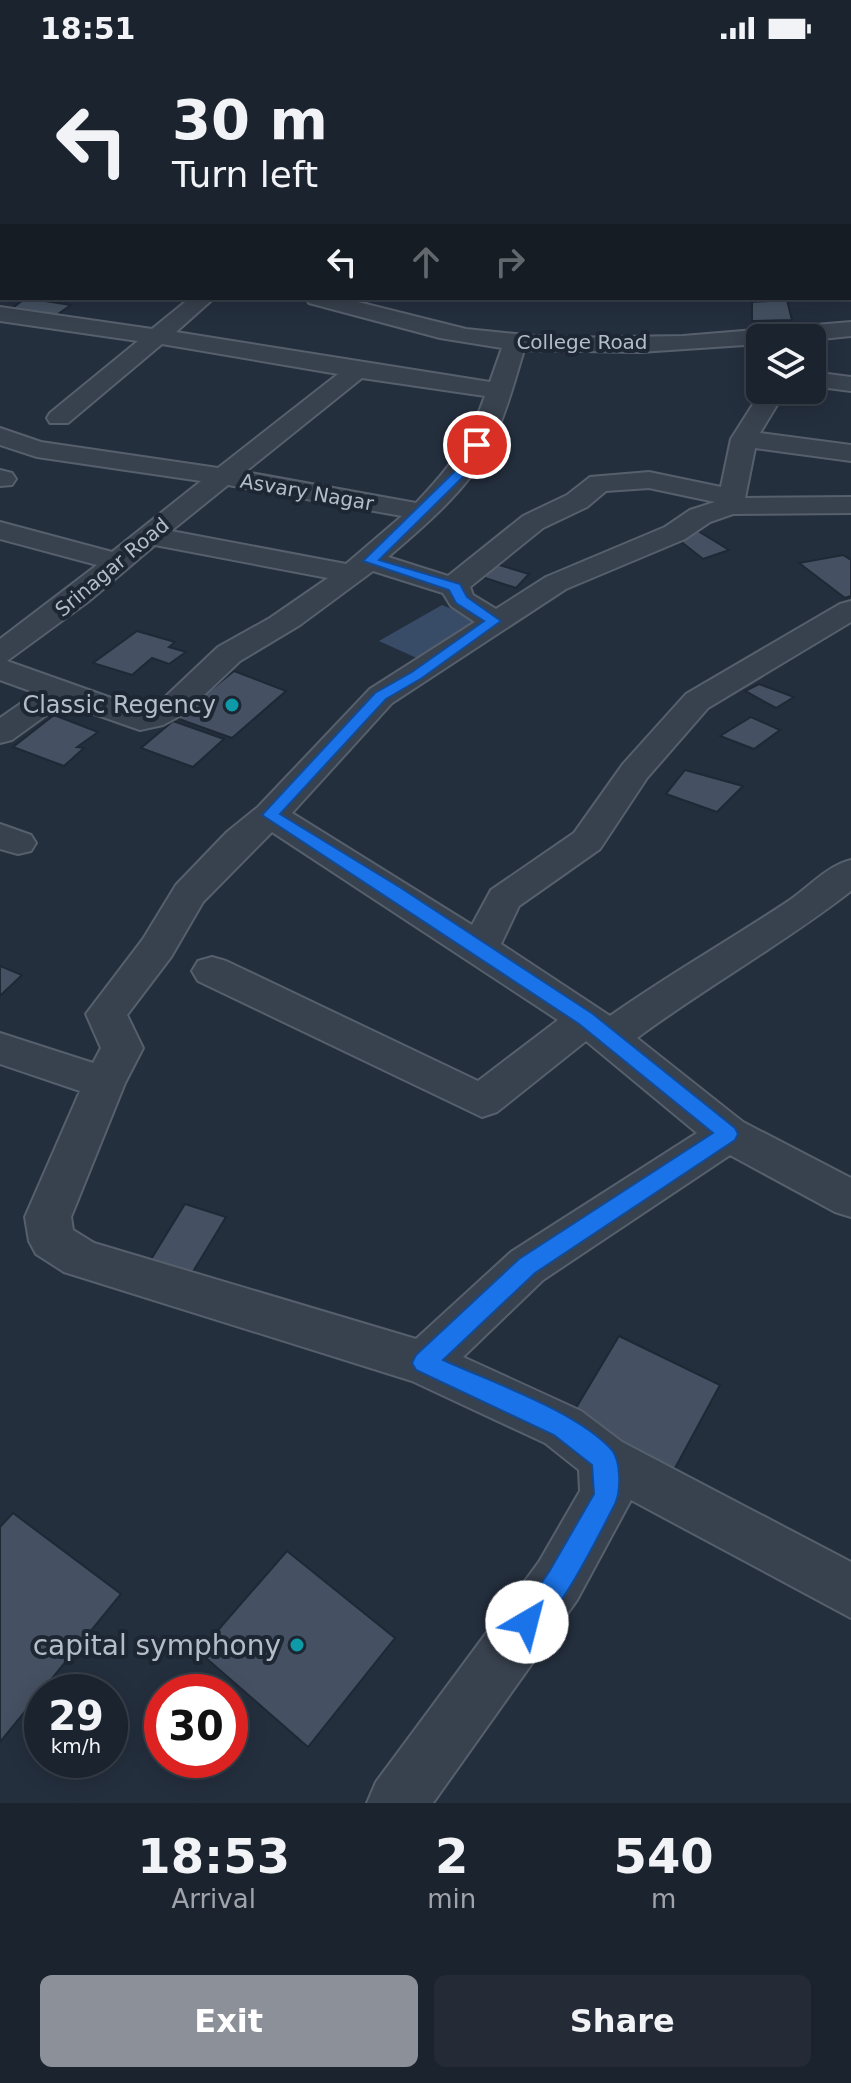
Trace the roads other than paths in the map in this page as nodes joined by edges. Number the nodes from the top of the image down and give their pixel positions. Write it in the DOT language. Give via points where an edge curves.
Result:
graph roads {
  1 [pos="200,300"];
  2 [pos="337,300"];
  3 [pos="378,304"];
  4 [pos="0,314"];
  5 [pos="846,322"];
  6 [pos="826,329"];
  7 [pos="154,337"];
  8 [pos="746,338"];
  9 [pos="515,343"];
  10 [pos="357,370"];
  11 [pos="826,381"];
  12 [pos="851,384"];
  13 [pos="501,391"];
  14 [pos="765,404"];
  15 [pos="59,418"];
  16 [pos="0,436"];
  17 [pos="744,439"];
  18 [pos="851,453"];
  19 [pos="222,478"];
  20 [pos="731,502"];
  21 [pos="851,505"];
  22 [pos="422,512"];
  23 [pos="0,530"];
  24 [pos="148,535"];
  25 [pos="117,562"];
  26 [pos="362,567"];
  27 [pos="455,587"];
  28 [pos="851,610"];
  29 [pos="494,621"];
  30 [pos="0,654"];
  31 [pos="0,669"];
  32 [pos="59,691"];
  33 [pos="0,733"];
  34 [pos="270,815"];
  35 [pos="851,872"];
  36 [pos="480,948"];
  37 [pos="212,971"];
  38 [pos="597,1028"];
  39 [pos="0,1048"];
  40 [pos="104,1083"];
  41 [pos="728,1134"];
  42 [pos="851,1199"];
  43 [pos="424,1363"];
  44 [pos="604,1459"];
  45 [pos="851,1591"];
  46 [pos="397,1803"];
  1 -- 7 [label="street"];
  2 -- 3 [label="street, College Road"];
  3 -- 9 [label="street, College Road"];
  4 -- 7 [label="street"];
  5 -- 6 [label="street, College Road"];
  7 -- 10 [label="street"];
  7 -- 15 [label="street"];
  8 -- 9 [label="street, College Road"];
  9 -- 13 [label="street"];
  10 -- 13 [label="street"];
  10 -- 19 [label="street, Srinagar Road"];
  11 -- 12 [label="street"];
  13 -- 22 [label="street" via="484,434 458,474"];
  14 -- 17 [label="street"];
  16 -- 19 [label="street, Asvary Nagar" via="37,449"];
  17 -- 18 [label="street"];
  17 -- 20 [label="street"];
  19 -- 22 [label="street, Asvary Nagar"];
  19 -- 24 [label="street, Srinagar Road"];
  20 -- 21 [label="street"];
  20 -- 27 [label="street" via="701,489 649,480 599,483 577,501 521,530"];
  20 -- 29 [label="street" via="675,533 556,583"];
  22 -- 26 [label="street"];
  23 -- 25 [label="street"];
  24 -- 25 [label="street, Srinagar Road"];
  24 -- 26 [label="street"];
  25 -- 30 [label="street, Srinagar Road"];
  26 -- 27 [label="street"];
  26 -- 32 [label="street" via="269,633 223,658 159,717 140,720"];
  27 -- 29 [label="street" via="461,600"];
  28 -- 36 [label="street" via="697,701 635,771 587,841 504,899"];
  29 -- 34 [label="street" via="381,696"];
  31 -- 32 [label="street"];
  32 -- 33 [label="street"];
  34 -- 36 [label="street"];
  34 -- 40 [label="street" via="189,894 157,948 106,1014 122,1048"];
  35 -- 38 [label="street" via="680,986"];
  36 -- 38 [label="street"];
  37 -- 38 [label="street" via="482,1101"];
  38 -- 41 [label="street"];
  39 -- 40 [label="street"];
  40 -- 43 [label="street" via="48,1217 52,1241 80,1258"];
  41 -- 42 [label="street"];
  41 -- 43 [label="street" via="527,1266"];
  43 -- 44 [label="street" via="563,1427"];
  44 -- 45 [label="street"];
  44 -- 46 [label="street" via="607,1495 558,1581"];
}
